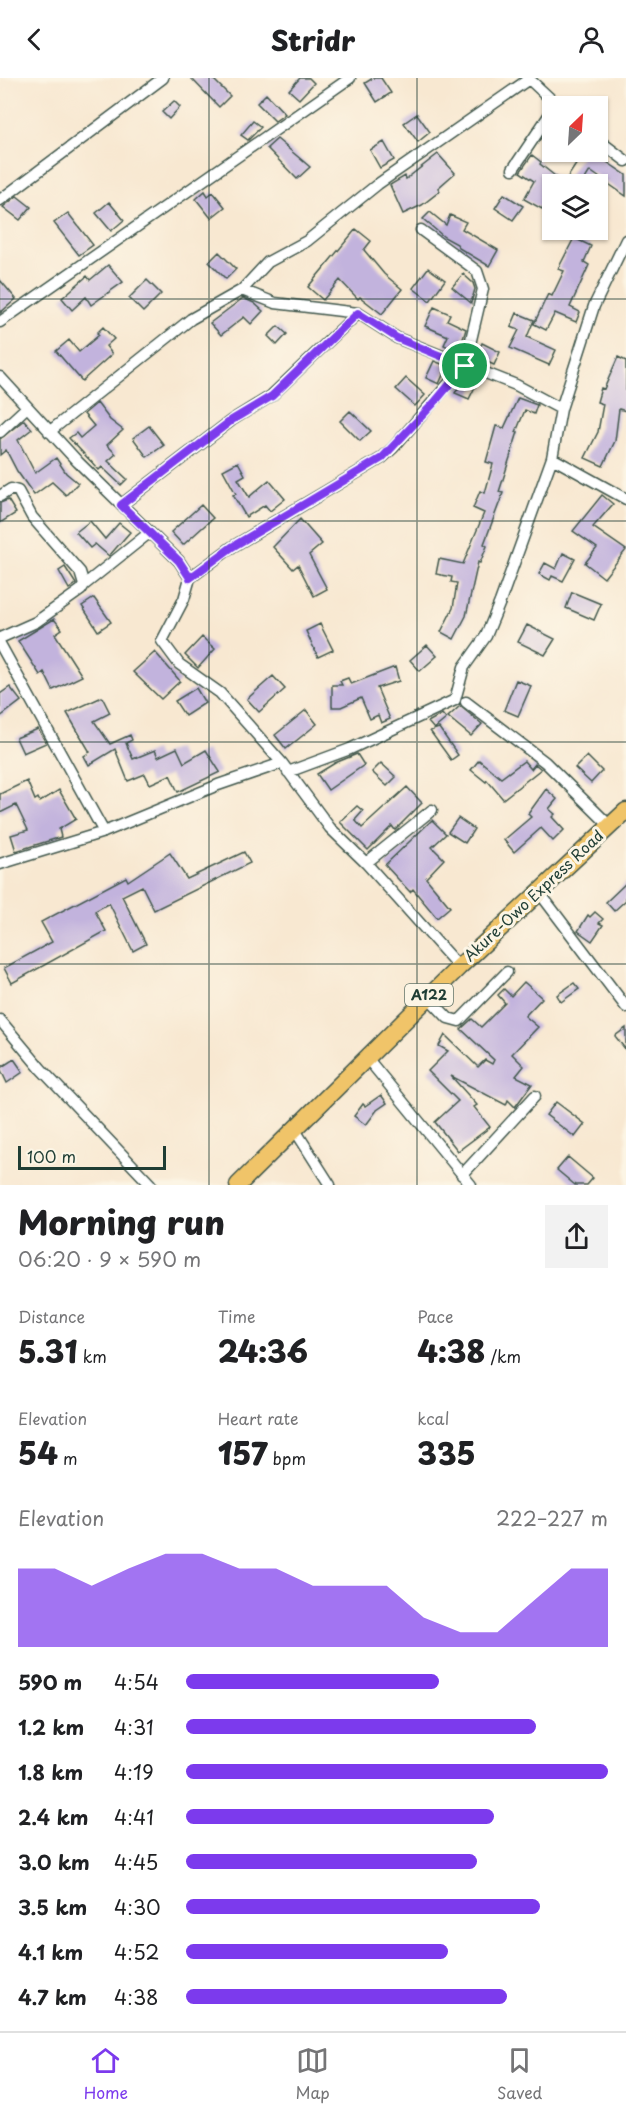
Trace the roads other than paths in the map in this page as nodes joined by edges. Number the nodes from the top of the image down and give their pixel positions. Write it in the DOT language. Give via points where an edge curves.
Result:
graph roads {
  1 [pos="164,78"];
  2 [pos="350,78"];
  3 [pos="529,79"];
  4 [pos="545,96"];
  5 [pos="542,126"];
  6 [pos="608,147"];
  7 [pos="626,161"];
  8 [pos="513,169"];
  9 [pos="0,200"];
  10 [pos="421,230"];
  11 [pos="626,240"];
  12 [pos="242,290"];
  13 [pos="358,313"];
  14 [pos="0,322"];
  15 [pos="465,366"];
  16 [pos="0,377"];
  17 [pos="27,407"];
  18 [pos="561,409"];
  19 [pos="0,432"];
  20 [pos="49,432"];
  21 [pos="552,458"];
  22 [pos="0,496"];
  23 [pos="626,499"];
  24 [pos="121,505"];
  25 [pos="149,533"];
  26 [pos="190,578"];
  27 [pos="84,585"];
  28 [pos="0,638"];
  29 [pos="0,644"];
  30 [pos="466,702"];
  31 [pos="285,768"];
  32 [pos="432,810"];
  33 [pos="626,811"];
  34 [pos="610,826"];
  35 [pos="104,832"];
  36 [pos="366,863"];
  37 [pos="0,864"];
  38 [pos="539,892"];
  39 [pos="459,967"];
  40 [pos="507,972"];
  41 [pos="428,997"];
  42 [pos="626,1007"];
  43 [pos="0,1020"];
  44 [pos="367,1058"];
  45 [pos="535,1096"];
  46 [pos="295,1130"];
  47 [pos="462,1175"];
  48 [pos="151,1185"];
  49 [pos="238,1185"];
  50 [pos="330,1185"];
  51 [pos="471,1185"];
  1 -- 9 [label="street"];
  2 -- 14 [label="street"];
  3 -- 4 [label="street"];
  3 -- 12 [label="street" via="378,184 307,241 268,262"];
  5 -- 8 [label="street"];
  6 -- 7 [label="street"];
  10 -- 15 [label="street" via="477,271 483,280"];
  11 -- 18 [label="street" via="594,306"];
  12 -- 13 [label="street" via="275,303"];
  12 -- 20 [label="street" via="191,319"];
  13 -- 15 [label="street" via="397,338"];
  13 -- 24 [label="street" via="272,396 232,420"];
  15 -- 18 [label="street" via="516,385"];
  15 -- 26 [label="street" via="382,458 232,547"];
  16 -- 17 [label="street"];
  17 -- 19 [label="street"];
  17 -- 20 [label="street"];
  18 -- 21 [label="street"];
  20 -- 24 [label="street"];
  21 -- 23 [label="street"];
  21 -- 31 [label="street" via="500,602 486,636 464,667 455,700 350,749"];
  22 -- 27 [label="street" via="11,489 18,491 32,517 80,572"];
  24 -- 25 [label="street"];
  25 -- 26 [label="street" via="179,561"];
  25 -- 27 [label="street"];
  26 -- 31 [label="street" via="184,599 162,641 179,664 220,693"];
  27 -- 28 [label="street" via="36,622"];
  29 -- 35 [label="street"];
  30 -- 34 [label="street" via="545,762"];
  31 -- 35 [label="street" via="218,785"];
  31 -- 36 [label="street" via="330,828"];
  32 -- 36 [label="street"];
  33 -- 34 [label="highway, Akure-Owo Express Road / A122"];
  34 -- 38 [label="highway, Akure-Owo Express Road / A122"];
  35 -- 37 [label="street"];
  36 -- 39 [label="street"];
  38 -- 39 [label="highway, Akure-Owo Express Road / A122"];
  38 -- 42 [label="street"];
  39 -- 41 [label="highway, Akure-Owo Express Road / A122"];
  40 -- 41 [label="street" via="459,1021 448,1018"];
  41 -- 44 [label="highway, Akure-Owo Express Road / A122"];
  43 -- 48 [label="street"];
  44 -- 46 [label="highway, Akure-Owo Express Road / A122"];
  44 -- 47 [label="street"];
  45 -- 47 [label="street"];
  46 -- 49 [label="highway, Akure-Owo Express Road / A122"];
  46 -- 50 [label="street"];
  47 -- 51 [label="street"];
}
